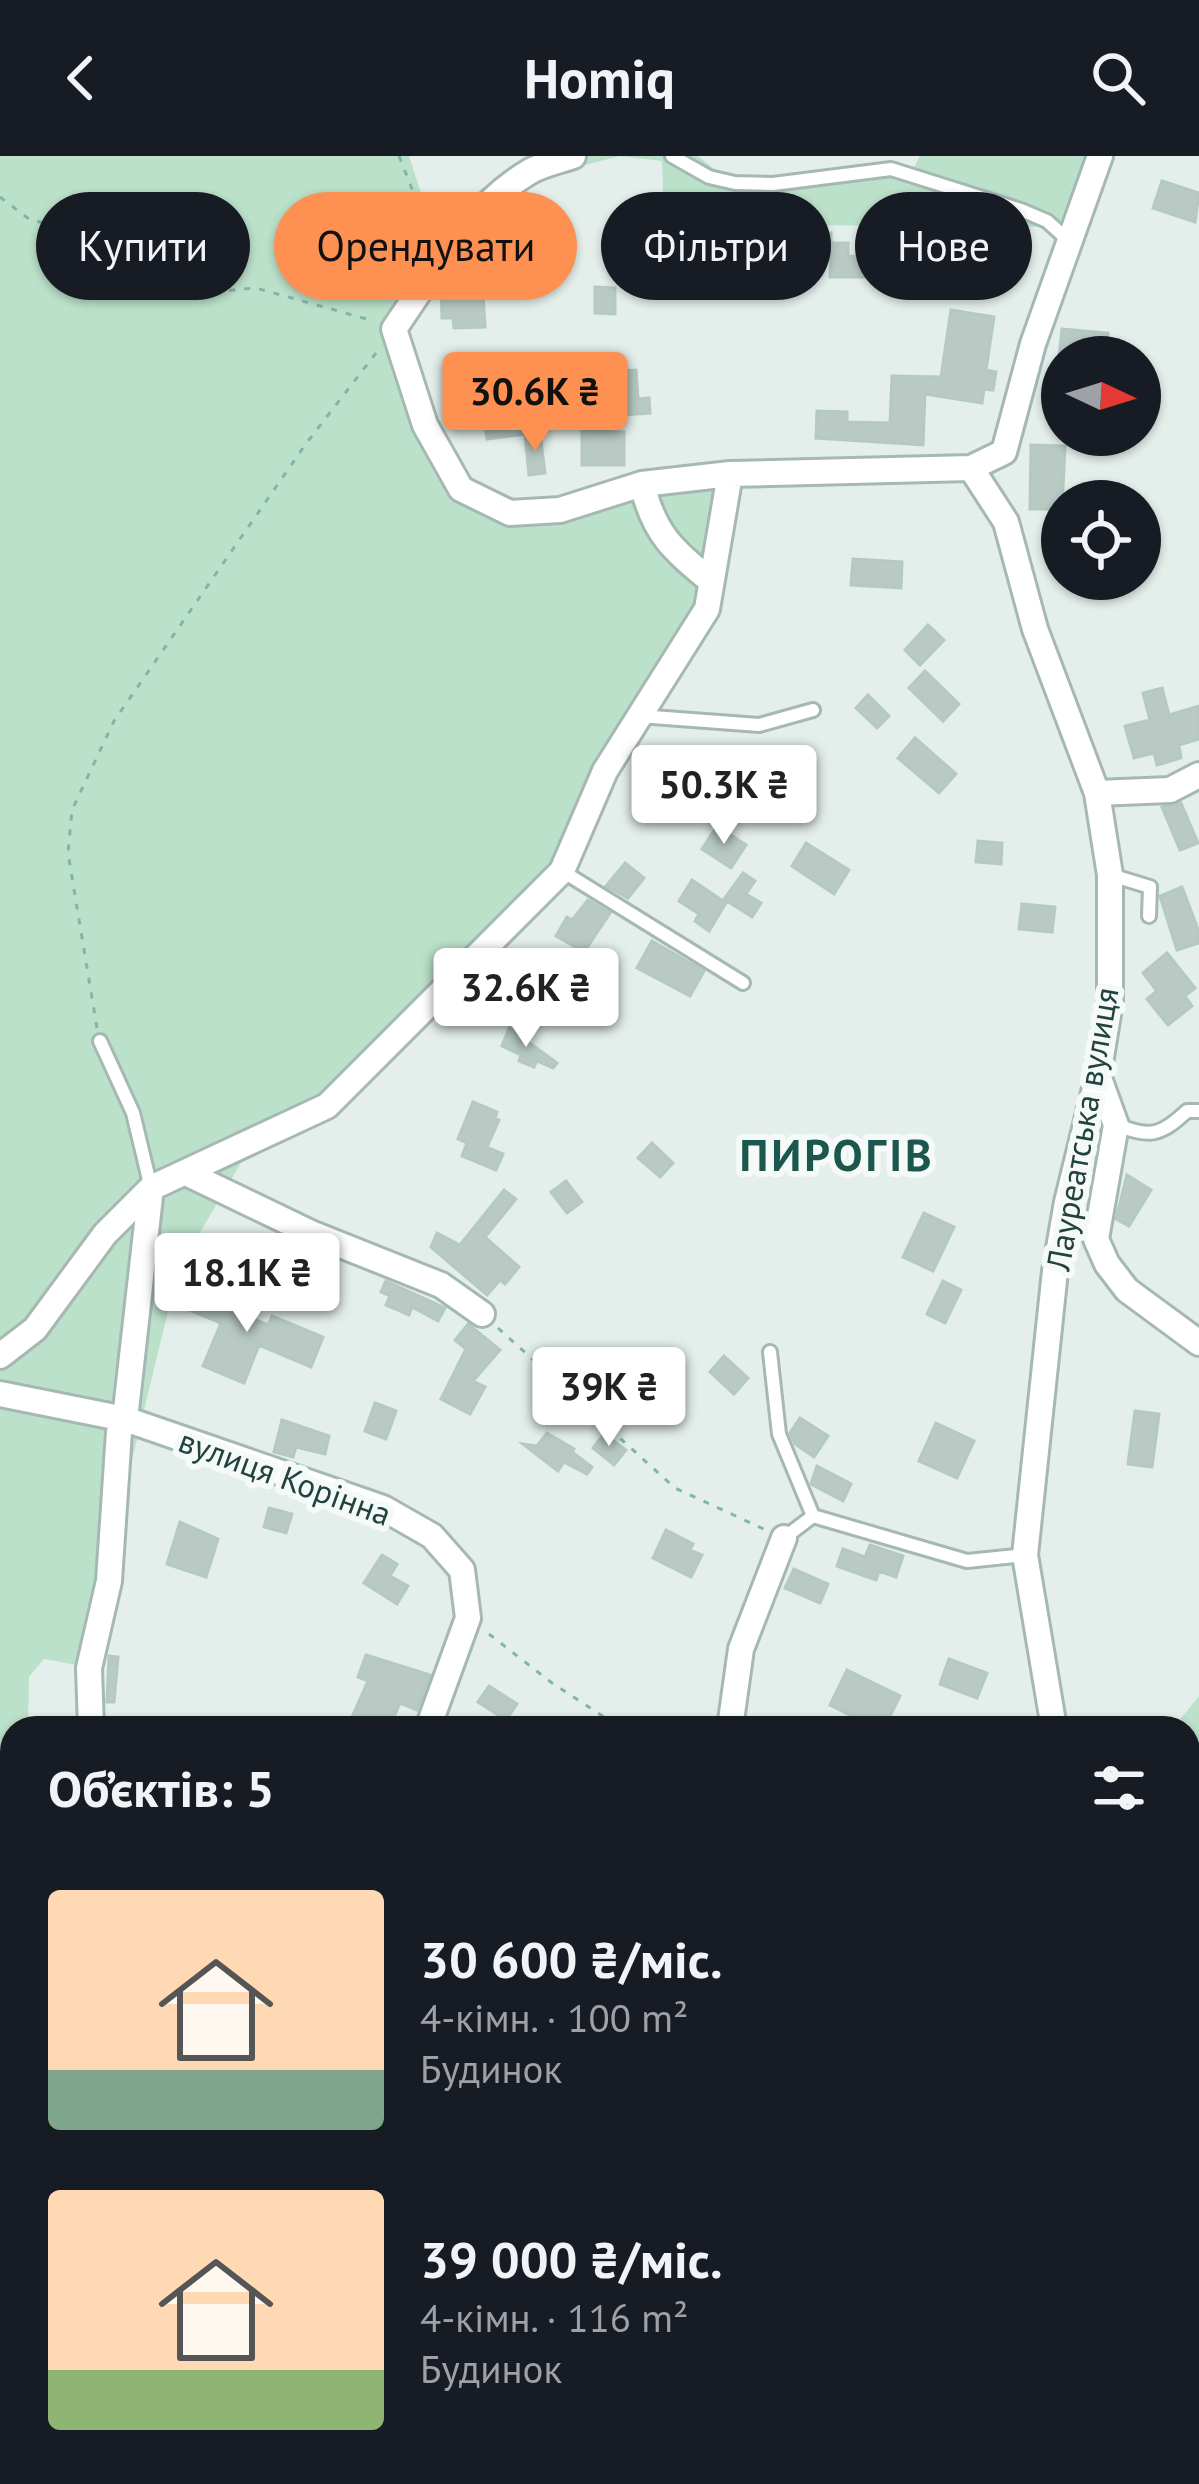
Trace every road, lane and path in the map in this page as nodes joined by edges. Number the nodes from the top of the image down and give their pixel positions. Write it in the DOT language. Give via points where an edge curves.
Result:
graph roads {
  1 [pos="399,156"];
  2 [pos="573,156"];
  3 [pos="672,156"];
  4 [pos="1100,156"];
  5 [pos="413,192"];
  6 [pos="504,192"];
  7 [pos="0,197"];
  8 [pos="1069,241"];
  9 [pos="414,300"];
  10 [pos="394,329"];
  11 [pos="971,468"];
  12 [pos="730,474"];
  13 [pos="642,484"];
  14 [pos="711,581"];
  15 [pos="813,710"];
  16 [pos="640,716"];
  17 [pos="1199,776"];
  18 [pos="1097,793"];
  19 [pos="562,871"];
  20 [pos="1110,875"];
  21 [pos="1149,916"];
  22 [pos="743,983"];
  23 [pos="100,1041"];
  24 [pos="1098,1076"];
  25 [pos="1199,1111"];
  26 [pos="1116,1125"];
  27 [pos="186,1173"];
  28 [pos="152,1188"];
  29 [pos="482,1314"];
  30 [pos="1199,1342"];
  31 [pos="770,1352"];
  32 [pos="0,1356"];
  33 [pos="0,1394"];
  34 [pos="125,1419"];
  35 [pos="813,1516"];
  36 [pos="784,1538"];
  37 [pos="1025,1555"];
  38 [pos="468,1618"];
  39 [pos="91,1716"];
  40 [pos="432,1716"];
  41 [pos="603,1716"];
  42 [pos="732,1716"];
  43 [pos="1052,1716"];
  1 -- 5 [label="path"];
  2 -- 6 [label="street" via="531,170"];
  3 -- 8 [label="lane" via="735,183 891,169 1021,210"];
  4 -- 8 [label="street"];
  7 -- 10 [label="path" via="29,219 88,235 162,285 200,293 256,288"];
  8 -- 11 [label="street" via="1004,452"];
  9 -- 10 [label="street"];
  10 -- 13 [label="street" via="425,425 461,489 510,513 560,509"];
  10 -- 23 [label="path" via="114,722 72,810 68,853"];
  11 -- 12 [label="street"];
  11 -- 18 [label="street, Лауреатська вулиця" via="1006,522 1035,629"];
  12 -- 13 [label="street"];
  12 -- 14 [label="street"];
  13 -- 14 [label="street" via="651,521"];
  14 -- 16 [label="street" via="706,609"];
  15 -- 16 [label="lane" via="759,724"];
  16 -- 19 [label="street" via="604,771"];
  17 -- 18 [label="street" via="1147,794"];
  18 -- 20 [label="street, Лауреатська вулиця"];
  19 -- 22 [label="lane"];
  19 -- 27 [label="street" via="327,1106"];
  20 -- 21 [label="lane" via="1150,887"];
  20 -- 24 [label="street, Лауреатська вулиця" via="1110,1001"];
  23 -- 28 [label="lane" via="133,1113"];
  24 -- 26 [label="street"];
  24 -- 37 [label="street, Лауреатська вулиця" via="1055,1271"];
  25 -- 26 [label="lane" via="1147,1136"];
  26 -- 30 [label="street" via="1096,1239 1127,1290"];
  27 -- 28 [label="street"];
  27 -- 29 [label="street" via="441,1286"];
  28 -- 32 [label="street" via="105,1234 35,1329"];
  28 -- 34 [label="street"];
  29 -- 36 [label="path" via="675,1488"];
  31 -- 35 [label="lane" via="779,1434"];
  33 -- 34 [label="street, вулиця Корінна"];
  34 -- 38 [label="street, вулиця Корінна" via="383,1508 432,1536 462,1570"];
  34 -- 39 [label="street" via="109,1580 89,1668"];
  35 -- 36 [label="lane"];
  35 -- 37 [label="lane" via="967,1561"];
  36 -- 42 [label="street" via="741,1649"];
  37 -- 43 [label="street, Лауреатська вулиця"];
  38 -- 40 [label="street"];
  38 -- 41 [label="path"];
}
